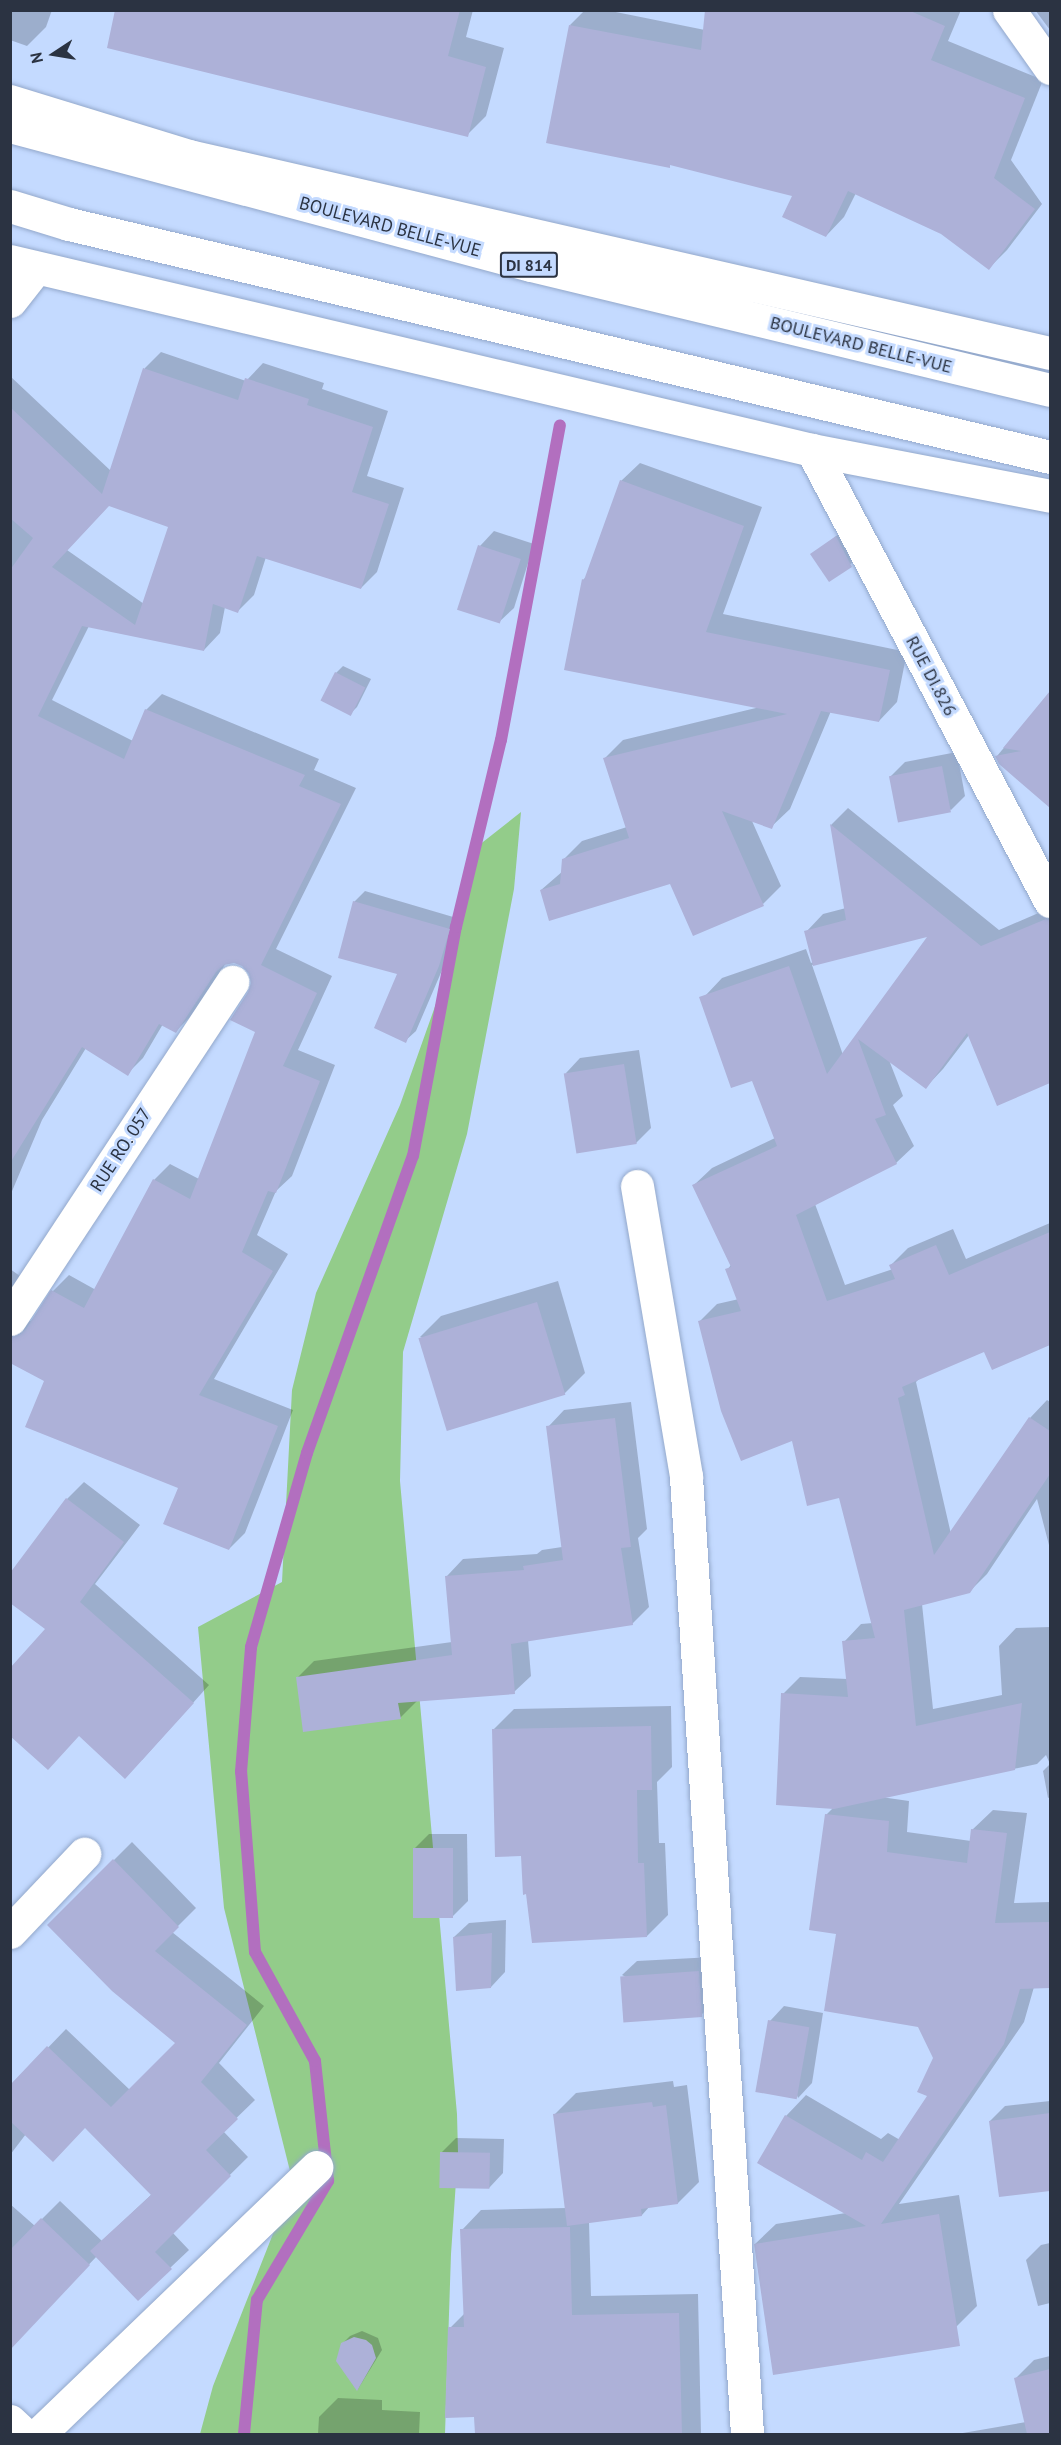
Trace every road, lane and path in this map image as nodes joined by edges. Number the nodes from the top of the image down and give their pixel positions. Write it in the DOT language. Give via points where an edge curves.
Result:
graph roads {
  1 [pos="1009,10"];
  2 [pos="1050,68"];
  3 [pos="10,101"];
  4 [pos="10,126"];
  5 [pos="10,206"];
  6 [pos="23,265"];
  7 [pos="10,301"];
  8 [pos="1050,353"];
  9 [pos="1050,390"];
  10 [pos="812,450"];
  11 [pos="1050,456"];
  12 [pos="1050,496"];
  13 [pos="1050,901"];
  14 [pos="232,982"];
  15 [pos="638,1186"];
  16 [pos="10,1319"];
  17 [pos="84,1854"];
  18 [pos="10,1932"];
  19 [pos="316,2167"];
  20 [pos="10,2421"];
  21 [pos="24,2434"];
  22 [pos="39,2434"];
  23 [pos="747,2434"];
  1 -- 2 [label="street"];
  3 -- 8 [label="street, BOULEVARD BELLE-VUE" via="189,156"];
  4 -- 9 [label="street, BOULEVARD BELLE-VUE / DI 814" via="531,265"];
  5 -- 11 [label="street" via="69,224"];
  6 -- 7 [label="street"];
  6 -- 10 [label="street"];
  10 -- 12 [label="street"];
  10 -- 13 [label="street, RUE DI.826"];
  14 -- 16 [label="street, RUE RO. 057"];
  15 -- 23 [label="street" via="686,1477"];
  17 -- 18 [label="street"];
  19 -- 22 [label="street"];
  20 -- 21 [label="street"];
}
